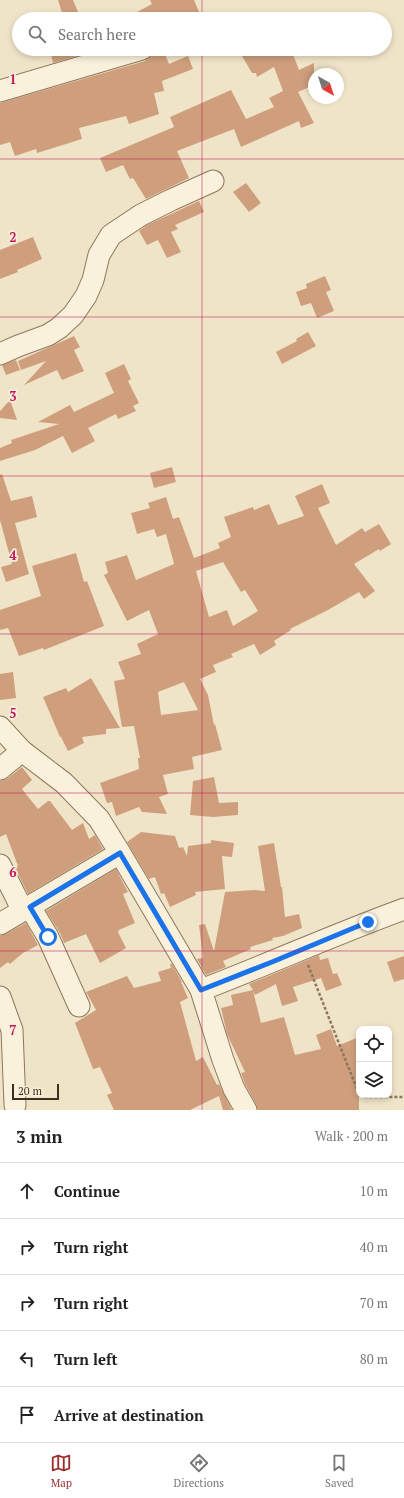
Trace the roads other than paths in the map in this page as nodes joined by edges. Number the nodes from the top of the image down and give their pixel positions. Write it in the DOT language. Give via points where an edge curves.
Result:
graph roads {
  1 [pos="118,56"];
  2 [pos="0,91"];
  3 [pos="213,181"];
  4 [pos="0,354"];
  5 [pos="0,728"];
  6 [pos="22,751"];
  7 [pos="0,769"];
  8 [pos="120,853"];
  9 [pos="0,865"];
  10 [pos="26,909"];
  11 [pos="404,909"];
  12 [pos="0,924"];
  13 [pos="201,990"];
  14 [pos="0,997"];
  15 [pos="79,1006"];
  16 [pos="10,1107"];
  17 [pos="246,1110"];
  1 -- 2 [label="street"];
  3 -- 4 [label="street" via="170,200 111,235 99,256 90,285 73,315 48,335"];
  5 -- 6 [label="street"];
  6 -- 7 [label="street"];
  6 -- 8 [label="street" via="64,783 98,819"];
  8 -- 10 [label="street"];
  8 -- 13 [label="street"];
  9 -- 10 [label="street"];
  10 -- 12 [label="street"];
  10 -- 15 [label="street" via="48,937"];
  11 -- 13 [label="street"];
  13 -- 17 [label="street" via="222,1060"];
  14 -- 16 [label="street" via="12,1030"];
}
